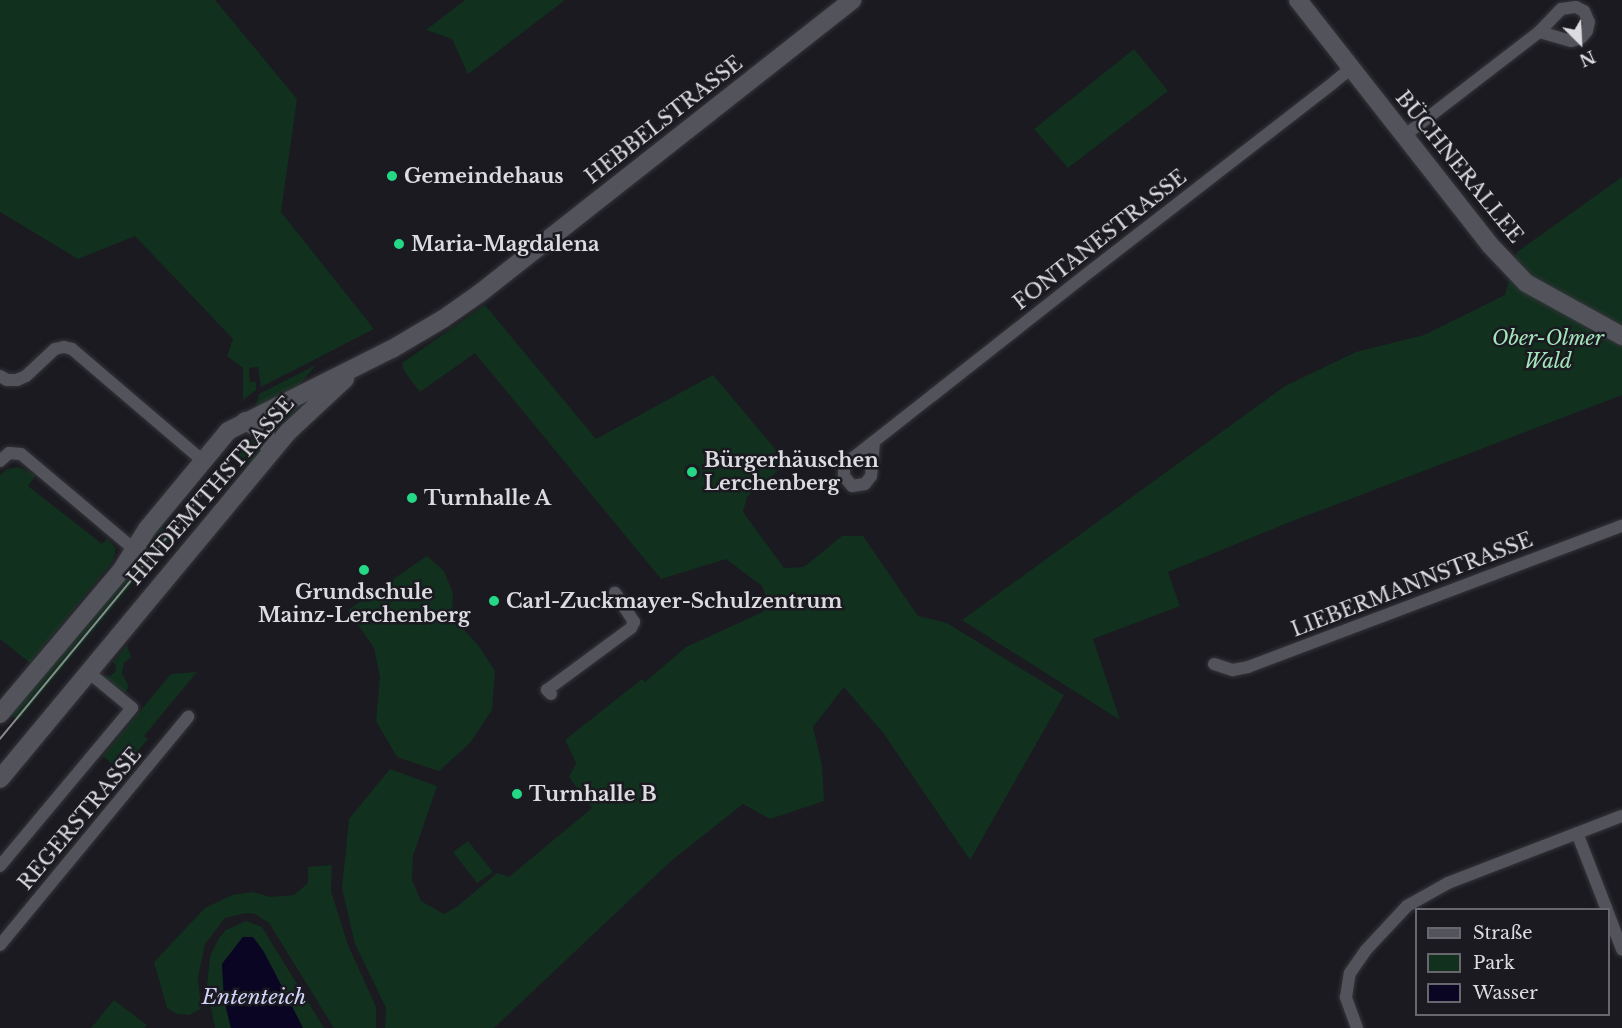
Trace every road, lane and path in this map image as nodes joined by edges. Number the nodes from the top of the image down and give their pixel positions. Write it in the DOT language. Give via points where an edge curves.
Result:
graph roads {
  1 [pos="853,0"];
  2 [pos="1298,0"];
  3 [pos="1539,32"];
  4 [pos="1351,68"];
  5 [pos="1404,136"];
  6 [pos="1617,333"];
  7 [pos="381,354"];
  8 [pos="0,376"];
  9 [pos="245,421"];
  10 [pos="874,442"];
  11 [pos="271,452"];
  12 [pos="0,461"];
  13 [pos="203,461"];
  14 [pos="1622,526"];
  15 [pos="134,549"];
  16 [pos="615,593"];
  17 [pos="1215,664"];
  18 [pos="87,671"];
  19 [pos="551,694"];
  20 [pos="0,714"];
  21 [pos="188,717"];
  22 [pos="0,779"];
  23 [pos="1622,816"];
  24 [pos="1577,833"];
  25 [pos="0,866"];
  26 [pos="1607,908"];
  27 [pos="1610,916"];
  28 [pos="0,945"];
  29 [pos="1622,949"];
  30 [pos="1357,1028"];
  1 -- 7 [label="street, HEBBELSTRASSE" via="480,293"];
  2 -- 4 [label="street, BÜCHNERALLEE"];
  3 -- 5 [label="street"];
  4 -- 5 [label="street, BÜCHNERALLEE"];
  4 -- 10 [label="street, FONTANESTRASSE"];
  5 -- 6 [label="street, BÜCHNERALLEE" via="1490,245 1532,288"];
  7 -- 9 [label="street, HINDEMITHSTRASSE"];
  7 -- 11 [label="street, HINDEMITHSTRASSE" via="317,402"];
  8 -- 13 [label="street" via="17,380 56,350 64,346 72,349"];
  9 -- 11 [label="street" via="264,431"];
  9 -- 13 [label="street, HINDEMITHSTRASSE" via="228,431"];
  11 -- 18 [label="street, HINDEMITHSTRASSE"];
  12 -- 15 [label="street" via="9,453 21,454"];
  13 -- 15 [label="street, HINDEMITHSTRASSE"];
  14 -- 17 [label="street, LIEBERMANNSTRASSE" via="1248,667 1233,670"];
  15 -- 20 [label="street, HINDEMITHSTRASSE" via="121,571"];
  16 -- 19 [label="street" via="634,622 631,628 547,690"];
  18 -- 22 [label="street, HINDEMITHSTRASSE"];
  18 -- 25 [label="street" via="132,708"];
  21 -- 28 [label="street, REGERSTRASSE"];
  23 -- 24 [label="street"];
  24 -- 26 [label="street"];
  24 -- 30 [label="street" via="1448,883 1407,906 1350,973 1346,997"];
  27 -- 29 [label="street"];
}
